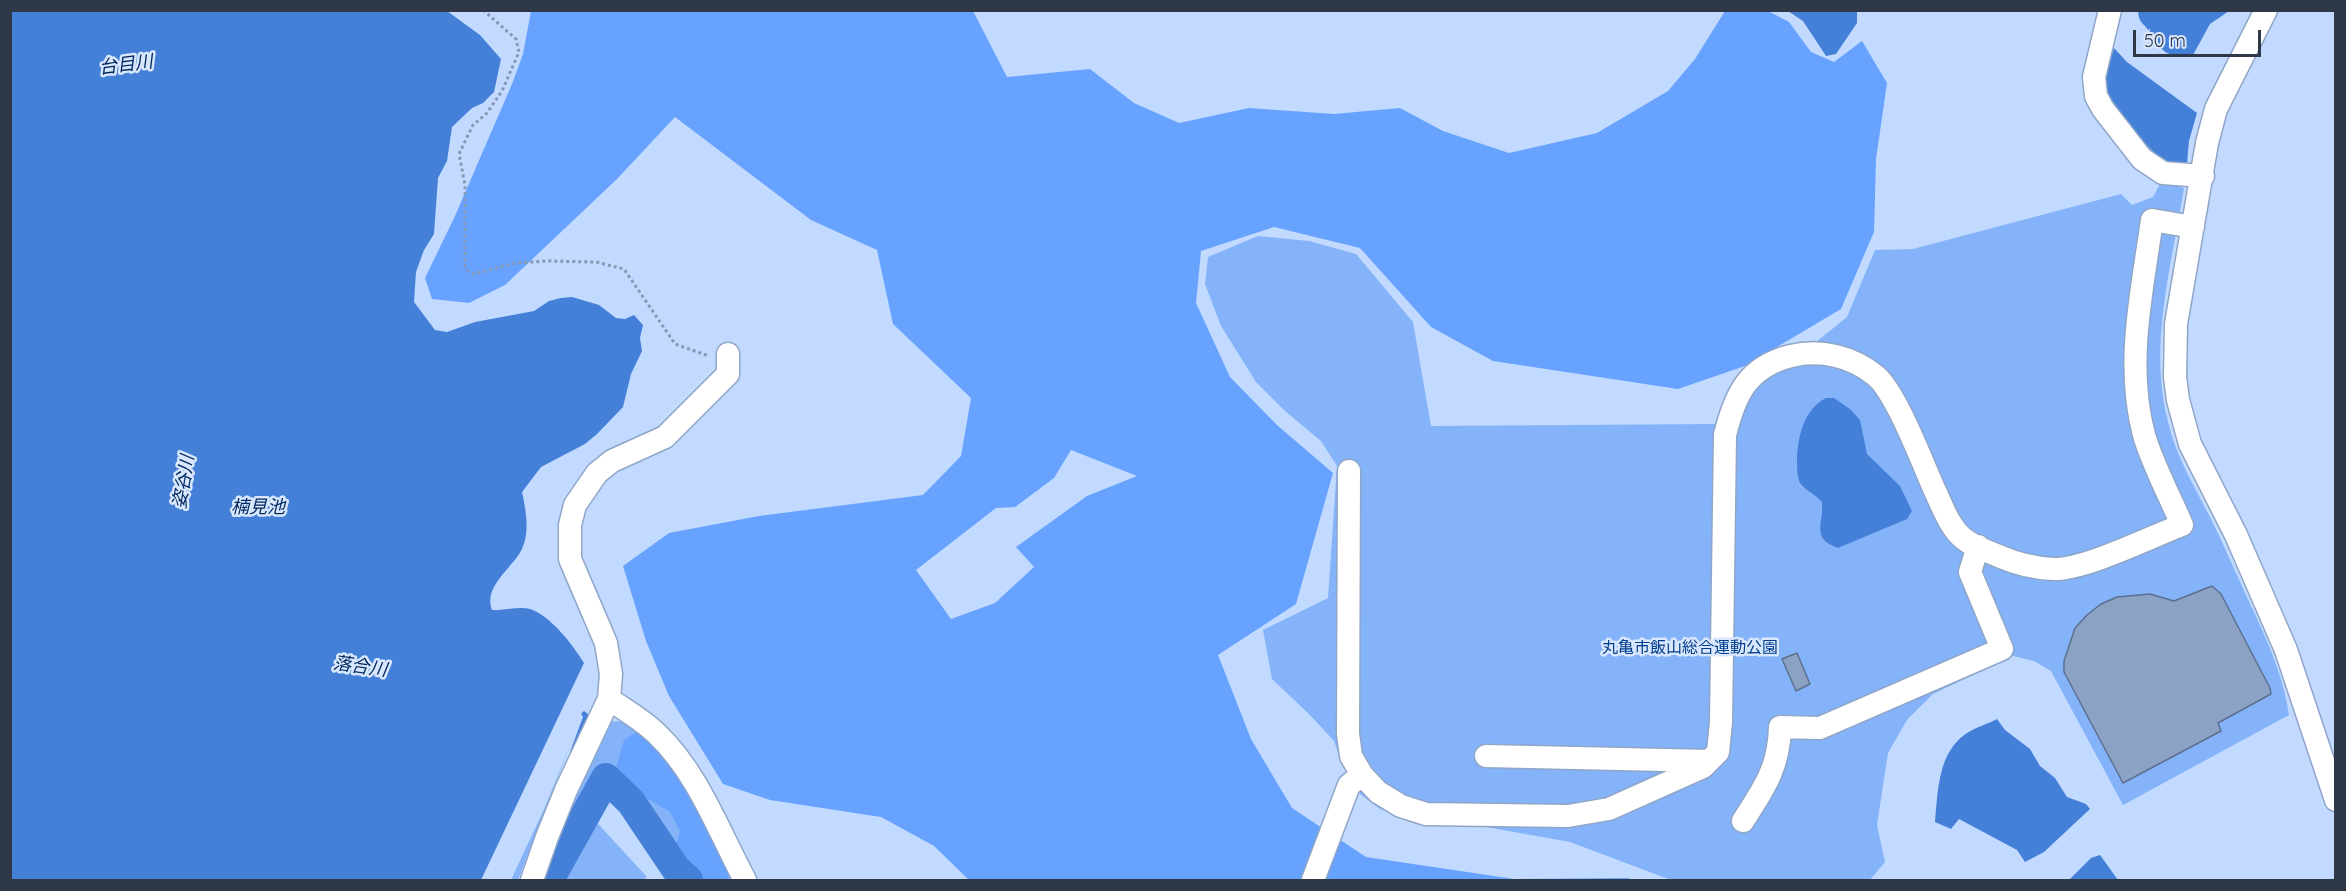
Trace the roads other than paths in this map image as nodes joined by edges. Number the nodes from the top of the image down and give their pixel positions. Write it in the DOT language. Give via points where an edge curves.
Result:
graph roads {
  1 [pos="2110,10"];
  2 [pos="2266,10"];
  3 [pos="2202,176"];
  4 [pos="2193,227"];
  5 [pos="728,354"];
  6 [pos="1349,471"];
  7 [pos="1978,546"];
  8 [pos="609,699"];
  9 [pos="1486,756"];
  10 [pos="1709,761"];
  11 [pos="1362,775"];
  12 [pos="2336,800"];
  13 [pos="1743,821"];
  14 [pos="532,880"];
  15 [pos="745,880"];
  16 [pos="1313,880"];
  1 -- 3 [label="street" via="2094,77 2096,96 2103,109 2142,159 2163,173"];
  2 -- 3 [label="street" via="2216,109"];
  3 -- 4 [label="street"];
  4 -- 7 [label="street" via="2152,220 2134,350 2135,392 2145,437 2182,525 2083,564 2055,569 2019,564"];
  4 -- 12 [label="street" via="2174,352 2183,424 2286,650"];
  5 -- 8 [label="street" via="728,374 665,437 612,461 597,473 575,505 570,525 570,559 606,643 611,667"];
  6 -- 11 [label="street" via="1348,734 1351,756"];
  7 -- 10 [label="street" via="1963,539 1947,519 1893,397 1877,376 1830,354 1805,353 1783,358 1755,375 1733,404 1725,435 1721,722 1718,752"];
  7 -- 13 [label="street" via="1970,572 2002,649 1820,728 1780,727 1773,771"];
  8 -- 14 [label="street" via="566,790"];
  8 -- 15 [label="street" via="657,734 672,751 693,781"];
  9 -- 10 [label="street"];
  10 -- 11 [label="street" via="1609,809 1568,816 1426,814 1401,806 1378,792"];
  11 -- 16 [label="street" via="1349,785"];
}
